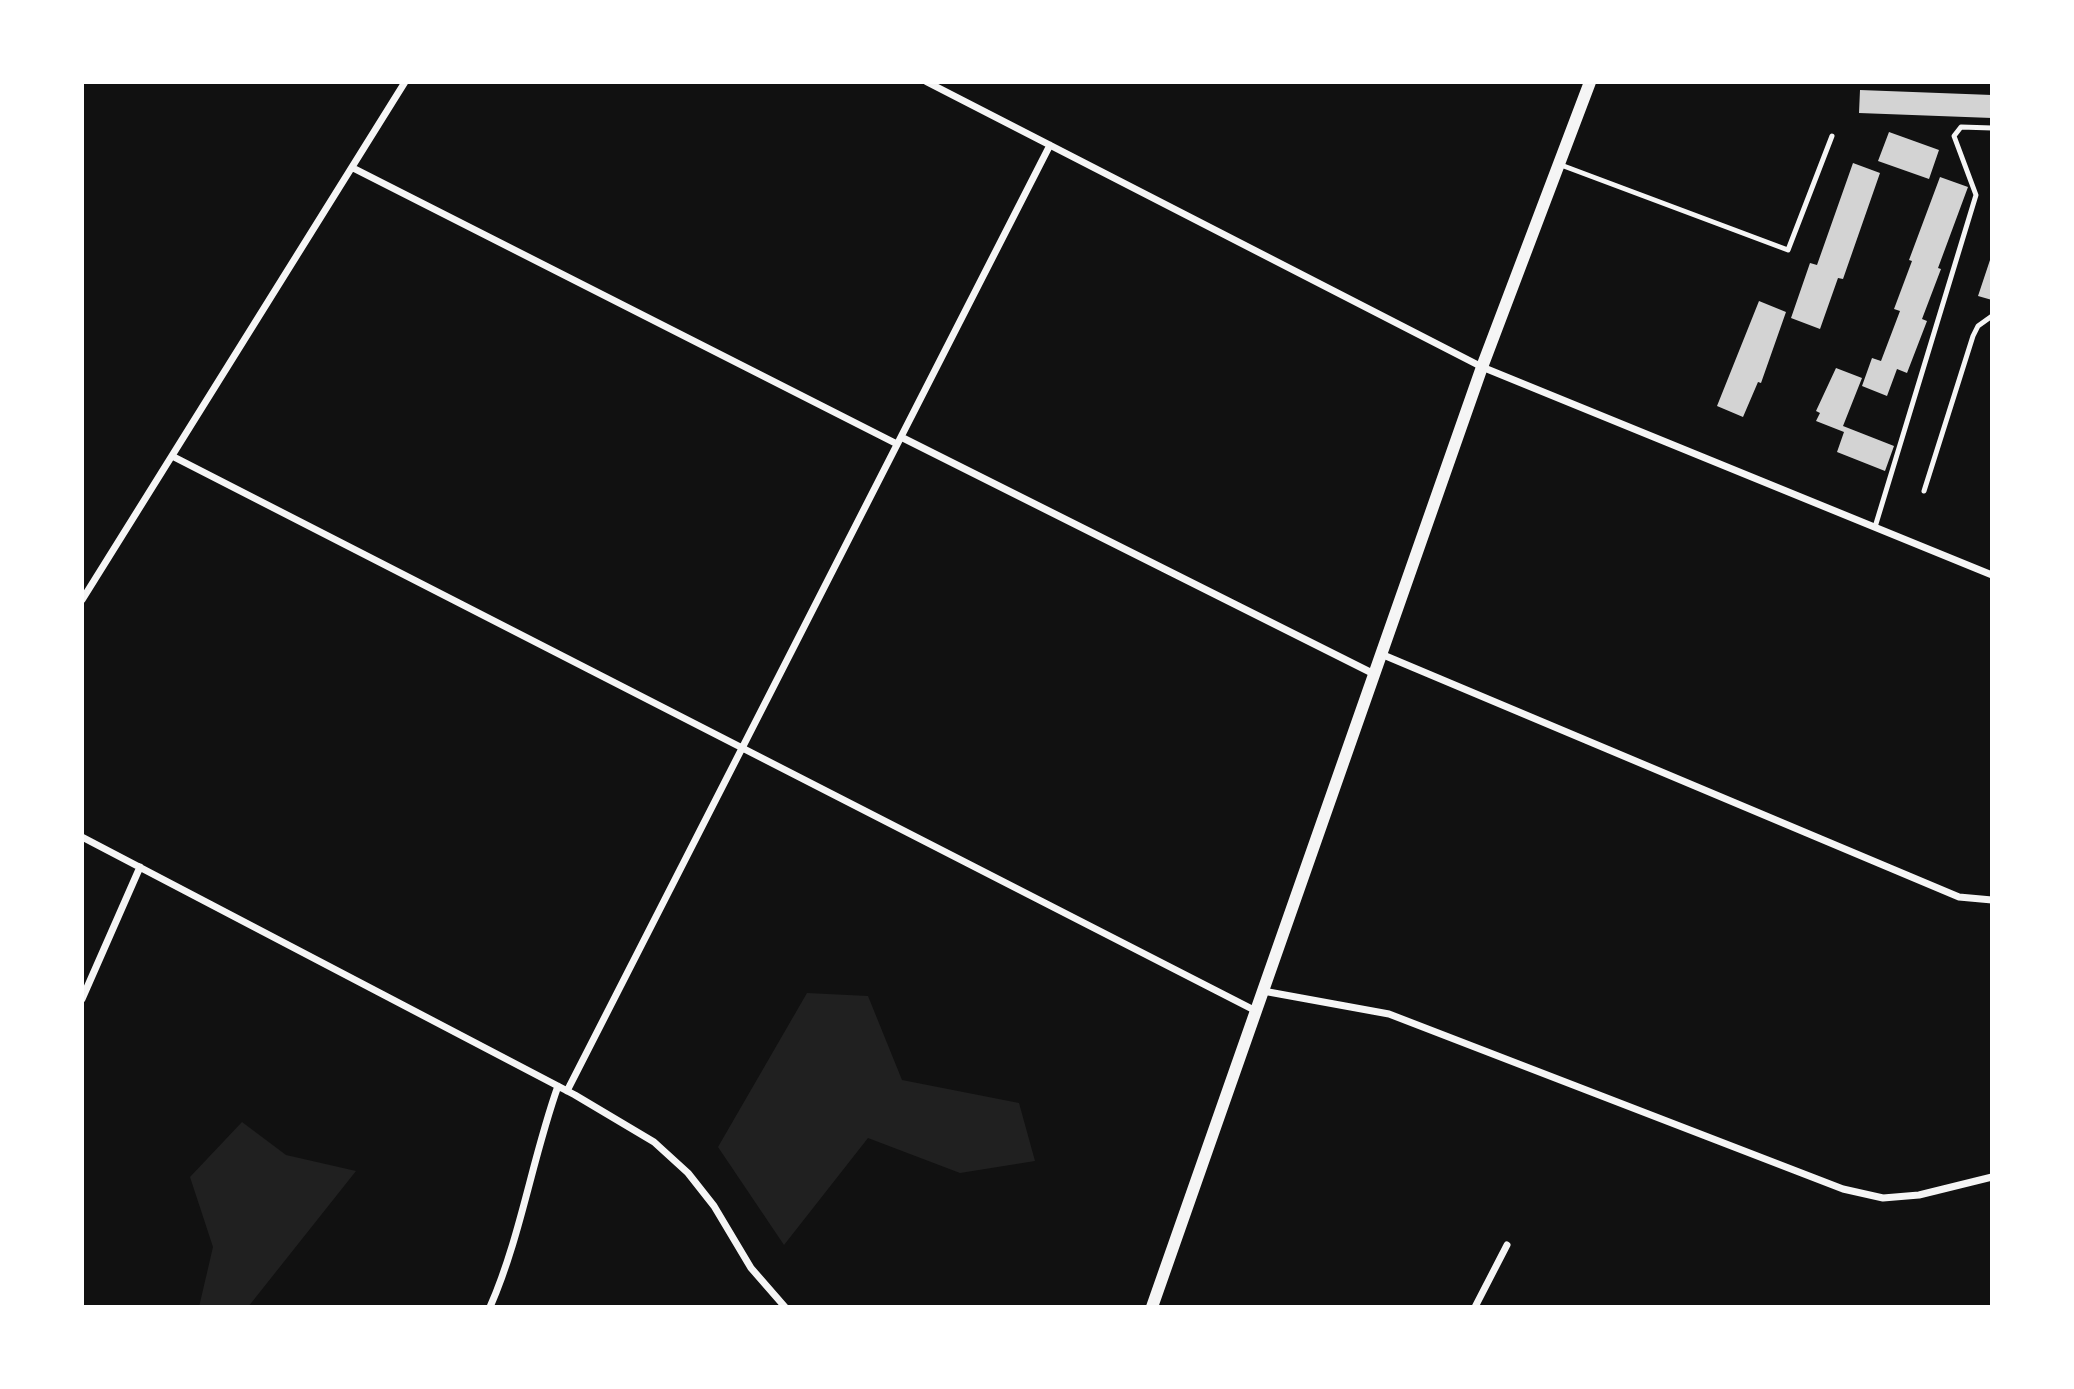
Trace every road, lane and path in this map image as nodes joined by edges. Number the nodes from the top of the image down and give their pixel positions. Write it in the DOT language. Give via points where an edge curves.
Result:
graph roads {
  1 [pos="405,82"];
  2 [pos="927,82"];
  3 [pos="1590,82"];
  4 [pos="1992,128"];
  5 [pos="1832,136"];
  6 [pos="1050,145"];
  7 [pos="1558,164"];
  8 [pos="353,168"];
  9 [pos="1992,316"];
  10 [pos="1482,367"];
  11 [pos="899,441"];
  12 [pos="172,456"];
  13 [pos="1924,491"];
  14 [pos="1875,527"];
  15 [pos="1992,575"];
  16 [pos="82,600"];
  17 [pos="1381,654"];
  18 [pos="1374,674"];
  19 [pos="742,748"];
  20 [pos="82,837"];
  21 [pos="139,867"];
  22 [pos="1992,900"];
  23 [pos="1263,992"];
  24 [pos="82,999"];
  25 [pos="1256,1012"];
  26 [pos="558,1086"];
  27 [pos="568,1091"];
  28 [pos="1992,1177"];
  29 [pos="1507,1245"];
  30 [pos="490,1307"];
  31 [pos="785,1307"];
  32 [pos="1152,1307"];
  33 [pos="1475,1307"];
  1 -- 8 [label="street"];
  2 -- 6 [label="street"];
  3 -- 7 [label="street"];
  4 -- 14 [label="lane" via="1961,127 1954,136 1976,195"];
  5 -- 7 [label="lane" via="1788,250"];
  6 -- 10 [label="street"];
  6 -- 11 [label="street"];
  7 -- 10 [label="street"];
  8 -- 11 [label="street"];
  8 -- 12 [label="street"];
  9 -- 13 [label="lane" via="1973,336"];
  10 -- 14 [label="street"];
  10 -- 17 [label="street"];
  11 -- 18 [label="street"];
  11 -- 19 [label="street"];
  12 -- 16 [label="street"];
  12 -- 19 [label="street"];
  14 -- 15 [label="street"];
  17 -- 18 [label="street"];
  17 -- 22 [label="street" via="1959,897"];
  18 -- 23 [label="street"];
  19 -- 25 [label="street"];
  19 -- 27 [label="street"];
  20 -- 21 [label="street"];
  21 -- 24 [label="street"];
  21 -- 26 [label="street"];
  23 -- 25 [label="street"];
  23 -- 28 [label="street" via="1389,1014 1843,1189 1883,1198 1919,1195"];
  25 -- 32 [label="street"];
  26 -- 27 [label="street"];
  26 -- 30 [label="street"];
  27 -- 31 [label="street" via="654,1142 688,1173 751,1268"];
  29 -- 33 [label="street"];
}
